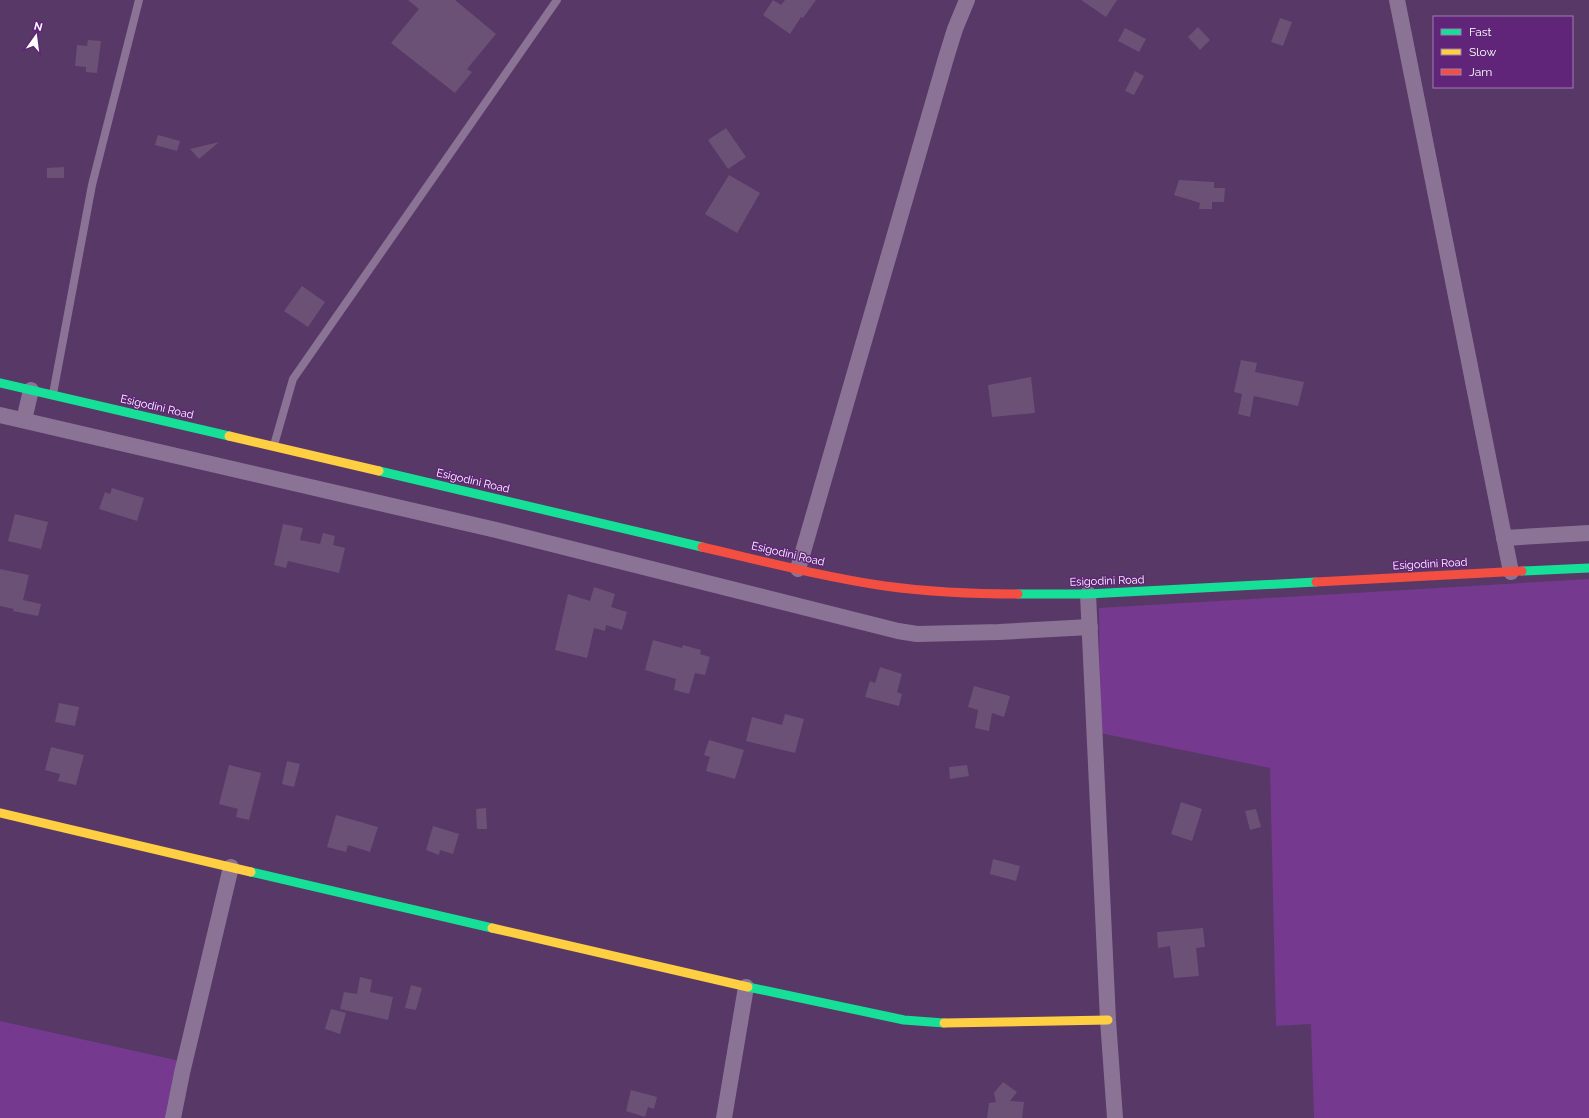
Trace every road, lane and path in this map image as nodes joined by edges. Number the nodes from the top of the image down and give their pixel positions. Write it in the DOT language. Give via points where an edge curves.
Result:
graph roads {
  1 [pos="139,0"];
  2 [pos="557,0"];
  3 [pos="968,0"];
  4 [pos="1397,0"];
  5 [pos="0,383"];
  6 [pos="30,390"];
  7 [pos="53,395"];
  8 [pos="0,414"];
  9 [pos="24,420"];
  10 [pos="273,447"];
  11 [pos="1589,533"];
  12 [pos="1504,538"];
  13 [pos="1589,568"];
  14 [pos="798,569"];
  15 [pos="1511,572"];
  16 [pos="1088,594"];
  17 [pos="1090,627"];
  18 [pos="0,813"];
  19 [pos="231,867"];
  20 [pos="746,987"];
  21 [pos="1108,1020"];
  22 [pos="173,1118"];
  23 [pos="724,1118"];
  24 [pos="1115,1118"];
  1 -- 7 [label="lane" via="92,185"];
  2 -- 10 [label="lane" via="292,378"];
  3 -- 14 [label="street" via="946,58"];
  4 -- 12 [label="street"];
  5 -- 6 [label="main road, Esigodini Road"];
  6 -- 7 [label="main road, Esigodini Road"];
  6 -- 9 [label="street"];
  7 -- 10 [label="main road, Esigodini Road"];
  8 -- 9 [label="street"];
  9 -- 17 [label="street" via="503,532 898,631 917,634"];
  10 -- 14 [label="main road, Esigodini Road"];
  11 -- 12 [label="street"];
  12 -- 15 [label="street"];
  13 -- 15 [label="main road, Esigodini Road"];
  14 -- 16 [label="main road, Esigodini Road" via="885,586 926,590 1002,594"];
  15 -- 16 [label="main road, Esigodini Road"];
  16 -- 17 [label="street"];
  17 -- 21 [label="street"];
  18 -- 19 [label="main road"];
  19 -- 20 [label="main road"];
  19 -- 22 [label="street"];
  20 -- 21 [label="main road" via="856,1011 922,1022"];
  20 -- 23 [label="street"];
  21 -- 24 [label="street"];
}
